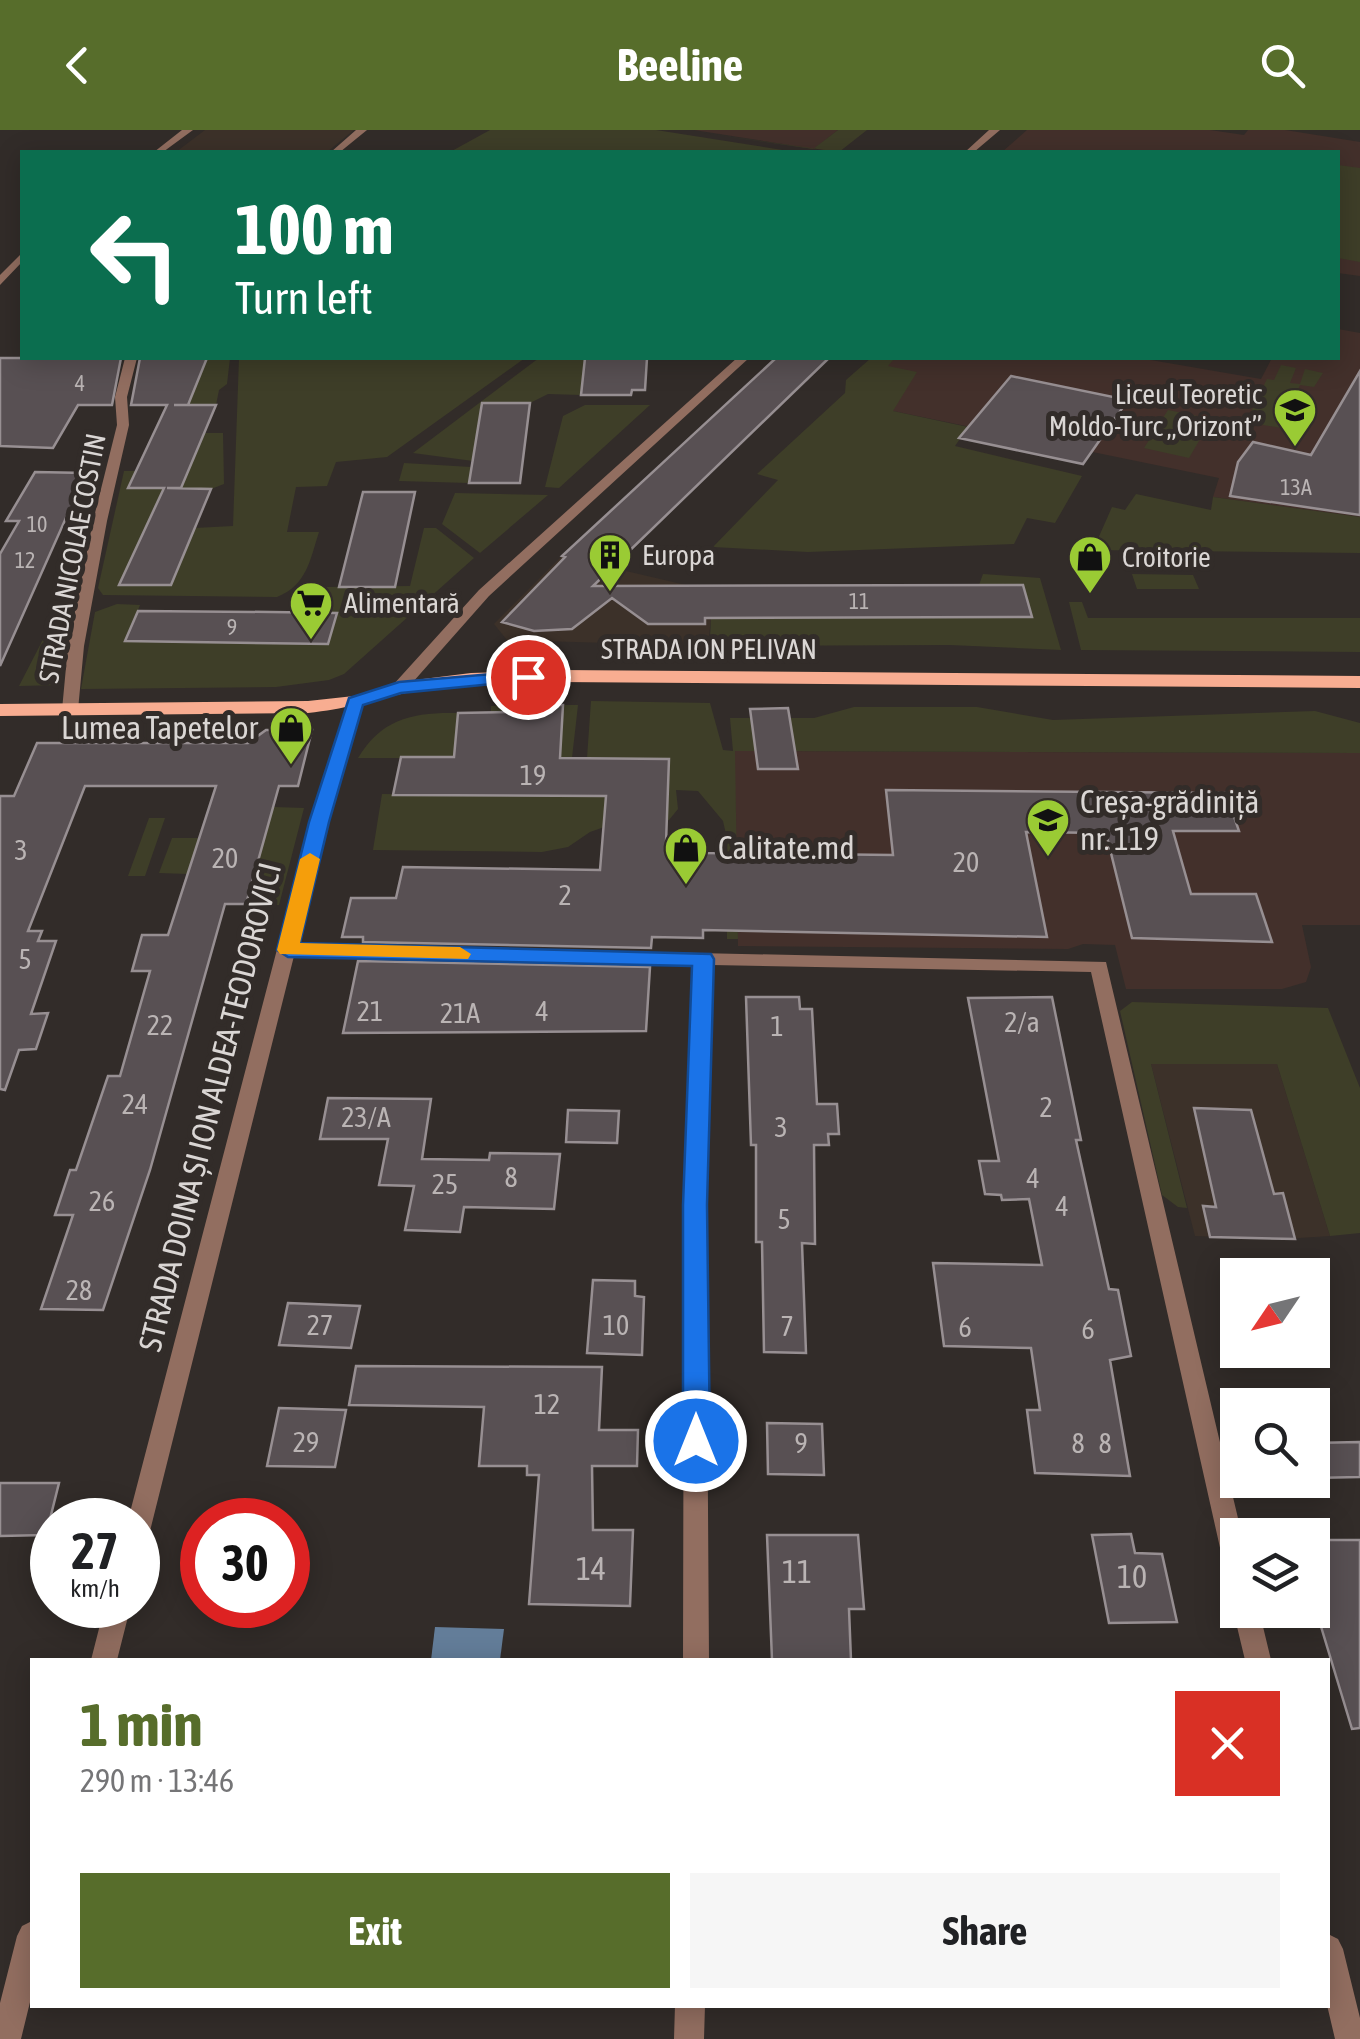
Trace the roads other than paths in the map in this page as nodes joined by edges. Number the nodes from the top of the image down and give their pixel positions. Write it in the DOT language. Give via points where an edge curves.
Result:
graph roads {
  1 [pos="188,130"];
  2 [pos="362,130"];
  3 [pos="995,130"];
  4 [pos="161,150"];
  5 [pos="337,150"];
  6 [pos="971,150"];
  7 [pos="20,258"];
  8 [pos="0,282"];
  9 [pos="130,360"];
  10 [pos="741,360"];
  11 [pos="1360,682"];
  12 [pos="399,688"];
  13 [pos="356,702"];
  14 [pos="0,710"];
  15 [pos="70,710"];
  16 [pos="288,950"];
  17 [pos="703,959"];
  18 [pos="146,1498"];
  19 [pos="1226,1518"];
  20 [pos="112,1628"];
  21 [pos="1250,1628"];
  22 [pos="105,1658"];
  23 [pos="696,1658"];
  24 [pos="1258,1658"];
  25 [pos="30,1944"];
  26 [pos="1330,1958"];
  27 [pos="690,2008"];
  28 [pos="6,2039"];
  29 [pos="689,2039"];
  30 [pos="1350,2039"];
  1 -- 4 [label="street"];
  2 -- 5 [label="street"];
  3 -- 6 [label="street"];
  7 -- 8 [label="street"];
  9 -- 15 [label="street, STRADA NICOLAE COSTIN"];
  10 -- 12 [label="street" via="484,594"];
  11 -- 12 [label="main road, STRADA ION PELIVAN" via="604,676"];
  12 -- 13 [label="main road, STRADA ION PELIVAN"];
  13 -- 15 [label="main road, STRADA ION PELIVAN"];
  13 -- 16 [label="street, STRADA DOINA ȘI ION ALDEA-TEODOROVICI"];
  14 -- 15 [label="main road, STRADA ION PELIVAN"];
  16 -- 17 [label="street"];
  16 -- 18 [label="street, STRADA DOINA ȘI ION ALDEA-TEODOROVICI"];
  17 -- 19 [label="street" via="1098,966"];
  17 -- 23 [label="street" via="695,1205"];
  20 -- 22 [label="street"];
  21 -- 24 [label="street"];
  25 -- 28 [label="street"];
  26 -- 30 [label="street"];
  27 -- 29 [label="street"];
}
